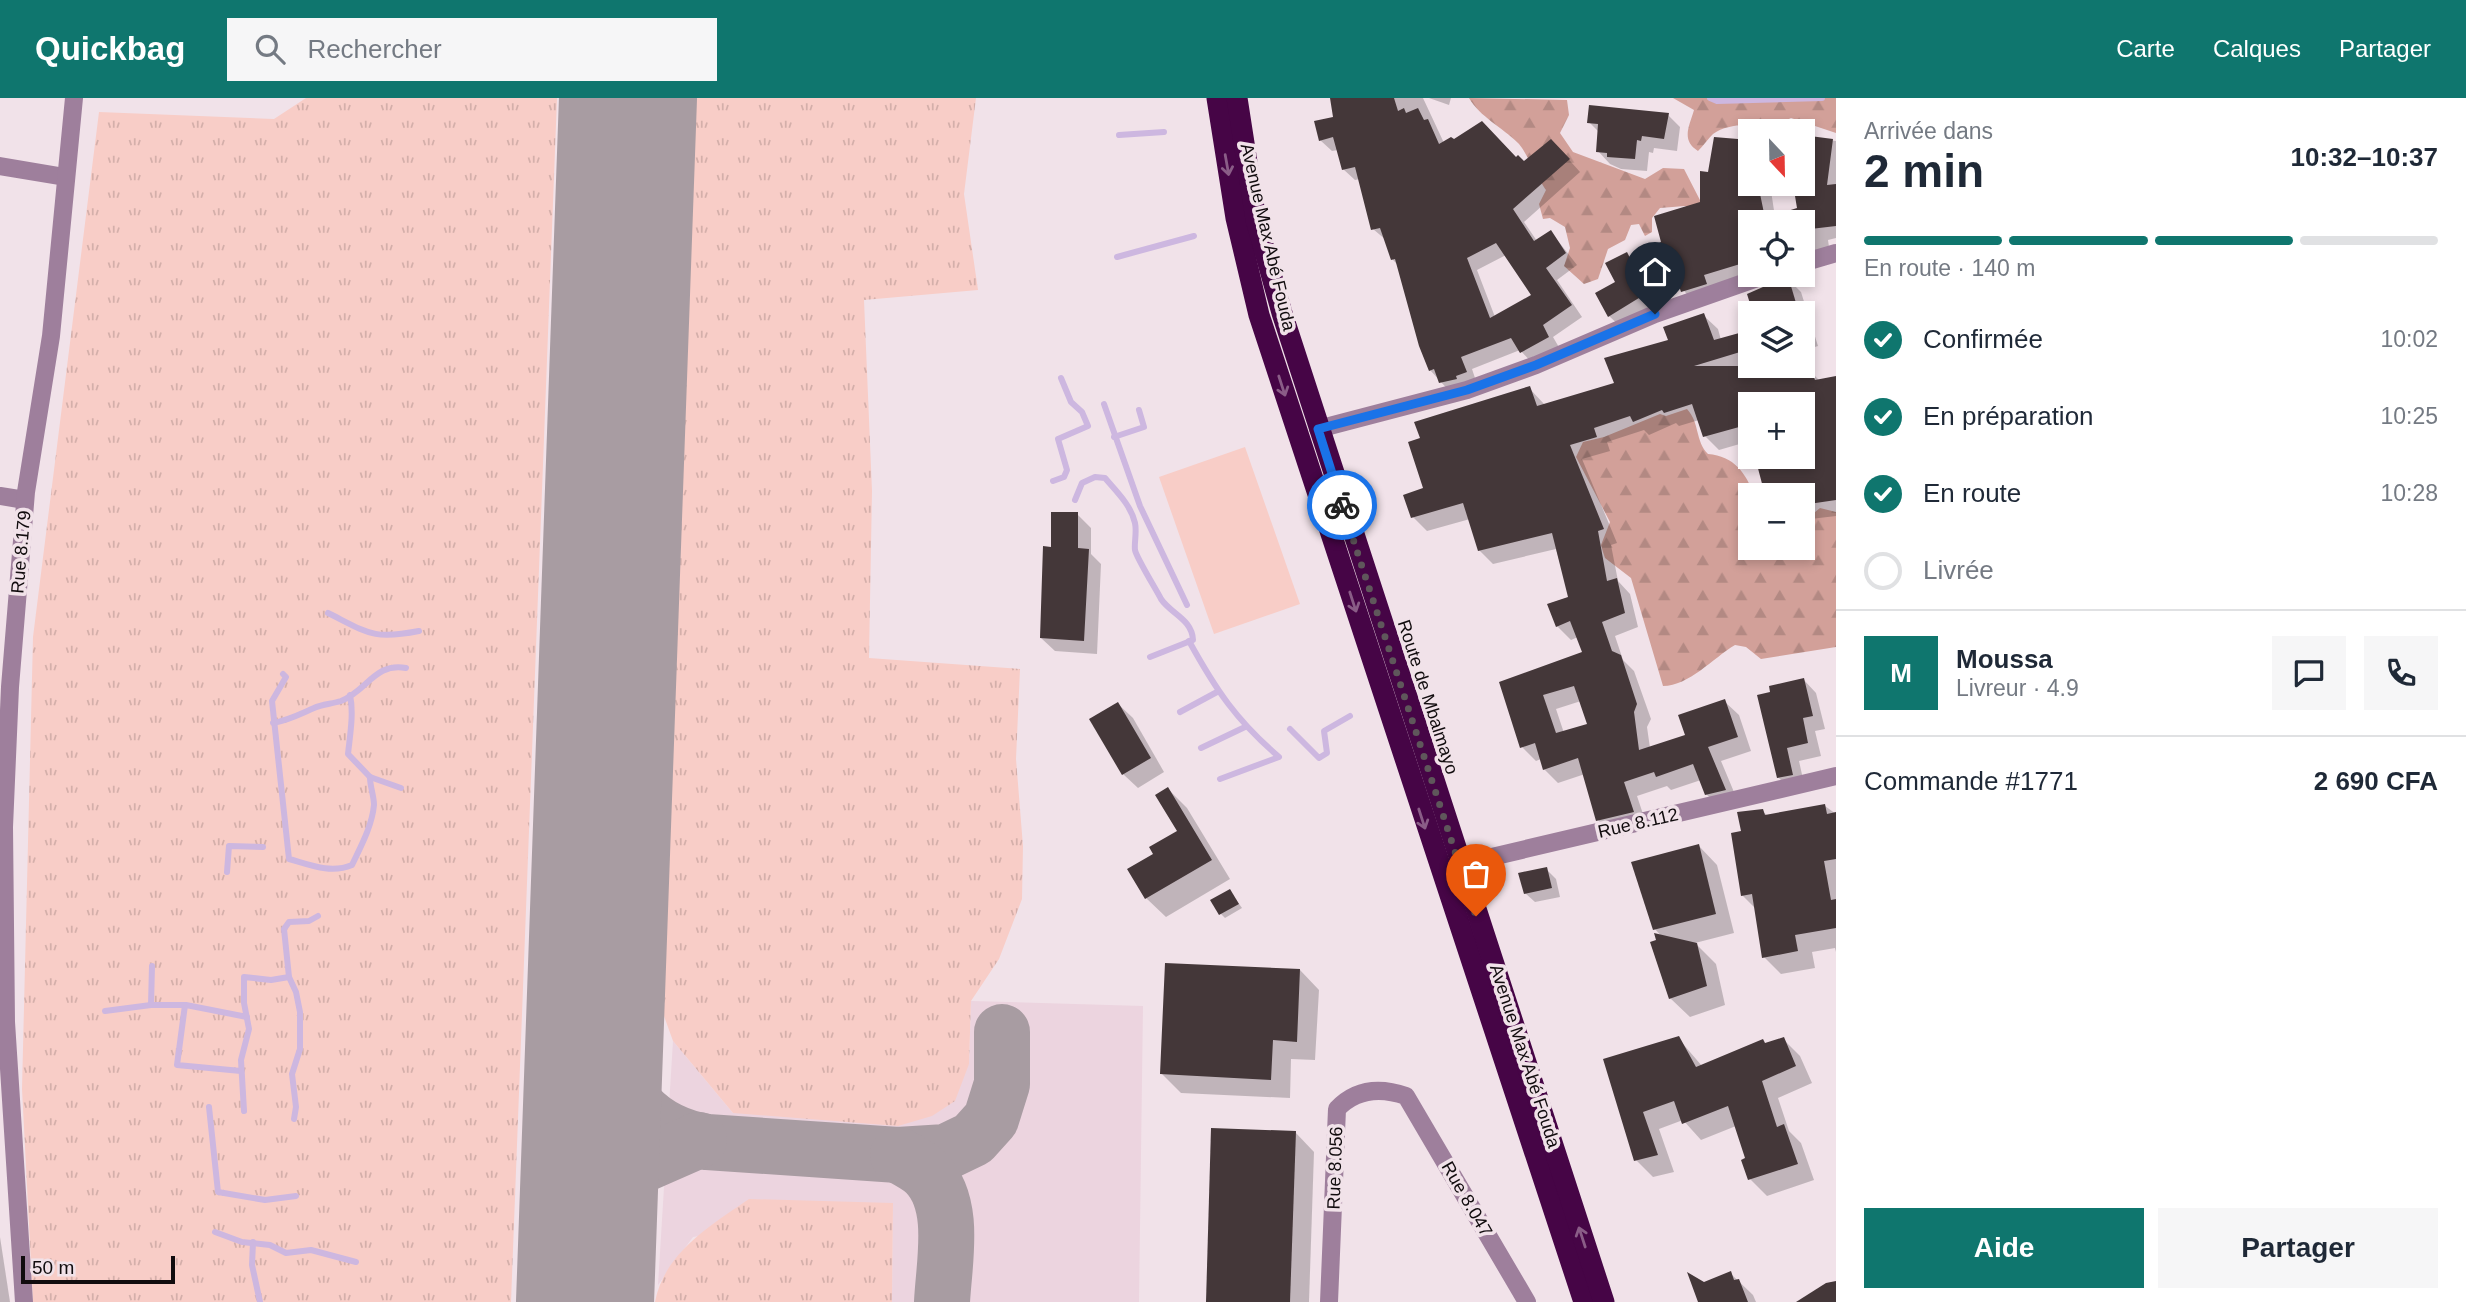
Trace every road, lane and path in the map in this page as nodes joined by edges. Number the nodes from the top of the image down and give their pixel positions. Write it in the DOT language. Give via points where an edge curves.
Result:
graph roads {
  1 [pos="74,98"];
  2 [pos="1217,98"];
  3 [pos="1237,98"];
  4 [pos="0,166"];
  5 [pos="65,177"];
  6 [pos="1836,253"];
  7 [pos="1815,259"];
  8 [pos="1738,285"];
  9 [pos="1318,429"];
  10 [pos="0,496"];
  11 [pos="25,500"];
  12 [pos="1836,776"];
  13 [pos="2,827"];
  14 [pos="1449,867"];
  15 [pos="1406,1096"];
  16 [pos="24,1302"];
  17 [pos="1329,1302"];
  18 [pos="1527,1302"];
  19 [pos="1584,1302"];
  20 [pos="1604,1302"];
  1 -- 5 [label="street, Rue 8.179"];
  2 -- 14 [label="highway, Avenue Max Abé Fouda, one-way" via="1236,218 1259,316"];
  3 -- 9 [label="highway, Route de Mbalmayo" via="1256,220"];
  4 -- 5 [label="street"];
  5 -- 11 [label="street, Rue 8.179" via="51,336"];
  6 -- 7 [label="street"];
  8 -- 9 [label="street" via="1467,390"];
  9 -- 14 [label="highway, Route de Mbalmayo"];
  10 -- 11 [label="street"];
  11 -- 13 [label="street, Rue 8.179"];
  12 -- 14 [label="street, Rue 8.112"];
  13 -- 16 [label="street, Rue 8.179" via="6,1022"];
  14 -- 19 [label="highway, Avenue Max Abé Fouda"];
  20 -- 14 [label="highway, Route de Mbalmayo, one-way"];
  15 -- 17 [label="street, Rue 8.056" via="1388,1090 1350,1096 1337,1110"];
  15 -- 18 [label="street, Rue 8.047"];
}
